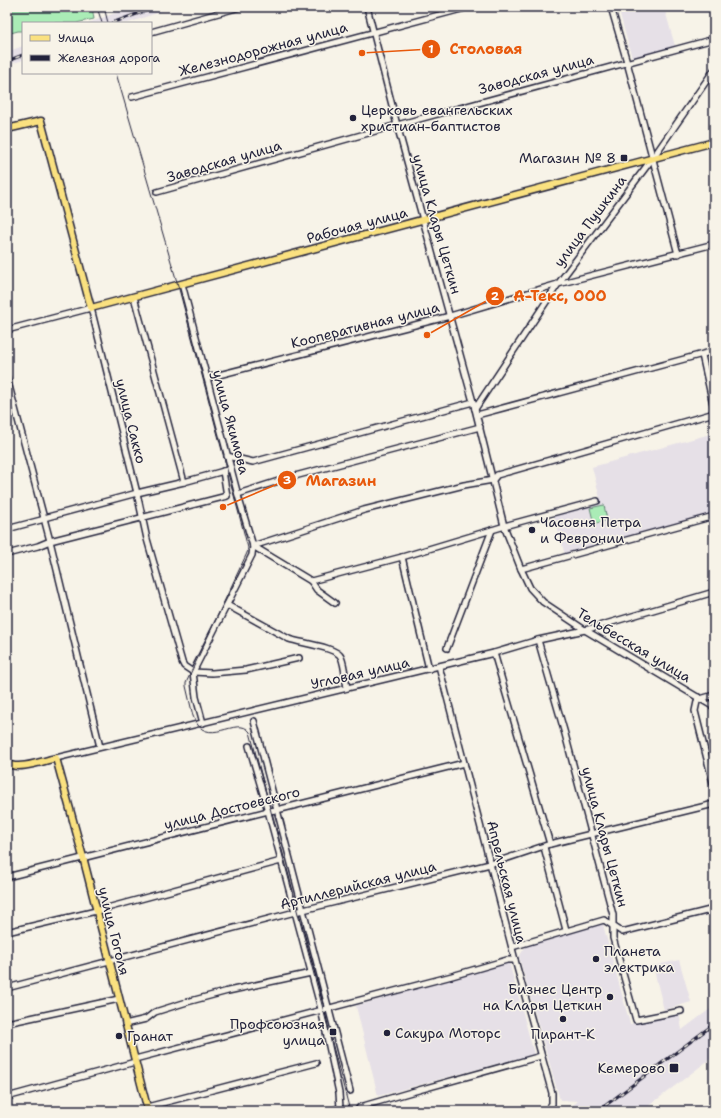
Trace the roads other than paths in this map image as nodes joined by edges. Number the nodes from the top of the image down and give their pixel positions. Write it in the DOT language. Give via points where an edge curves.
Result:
graph roads {
  1 [pos="240,7"];
  2 [pos="367,7"];
  3 [pos="469,7"];
  4 [pos="611,7"];
  5 [pos="152,32"];
  6 [pos="374,32"];
  7 [pos="714,39"];
  8 [pos="628,62"];
  9 [pos="714,70"];
  10 [pos="132,97"];
  11 [pos="397,125"];
  12 [pos="7,129"];
  13 [pos="714,142"];
  14 [pos="652,159"];
  15 [pos="157,192"];
  16 [pos="423,220"];
  17 [pos="714,244"];
  18 [pos="678,254"];
  19 [pos="182,284"];
  20 [pos="558,284"];
  21 [pos="134,297"];
  22 [pos="91,308"];
  23 [pos="450,316"];
  24 [pos="7,330"];
  25 [pos="714,351"];
  26 [pos="702,354"];
  27 [pos="7,378"];
  28 [pos="207,378"];
  29 [pos="473,402"];
  30 [pos="475,409"];
  31 [pos="714,410"];
  32 [pos="476,416"];
  33 [pos="480,427"];
  34 [pos="227,456"];
  35 [pos="231,469"];
  36 [pos="223,471"];
  37 [pos="493,480"];
  38 [pos="184,482"];
  39 [pos="137,493"];
  40 [pos="238,494"];
  41 [pos="597,501"];
  42 [pos="714,516"];
  43 [pos="142,517"];
  44 [pos="44,518"];
  45 [pos="505,526"];
  46 [pos="7,529"];
  47 [pos="492,530"];
  48 [pos="50,541"];
  49 [pos="253,546"];
  50 [pos="7,554"];
  51 [pos="402,557"];
  52 [pos="521,569"];
  53 [pos="312,581"];
  54 [pos="714,592"];
  55 [pos="543,602"];
  56 [pos="335,603"];
  57 [pos="227,605"];
  58 [pos="585,630"];
  59 [pos="538,640"];
  60 [pos="447,648"];
  61 [pos="494,653"];
  62 [pos="299,658"];
  63 [pos="439,666"];
  64 [pos="430,669"];
  65 [pos="193,672"];
  66 [pos="347,688"];
  67 [pos="714,695"];
  68 [pos="699,698"];
  69 [pos="714,707"];
  70 [pos="254,721"];
  71 [pos="203,723"];
  72 [pos="249,746"];
  73 [pos="100,747"];
  74 [pos="56,758"];
  75 [pos="464,763"];
  76 [pos="8,764"];
  77 [pos="714,787"];
  78 [pos="714,804"];
  79 [pos="277,810"];
  80 [pos="268,811"];
  81 [pos="592,834"];
  82 [pos="550,844"];
  83 [pos="544,847"];
  84 [pos="83,857"];
  85 [pos="281,861"];
  86 [pos="490,864"];
  87 [pos="7,877"];
  88 [pos="714,909"];
  89 [pos="96,911"];
  90 [pos="303,911"];
  91 [pos="295,912"];
  92 [pos="613,926"];
  93 [pos="566,930"];
  94 [pos="7,932"];
  95 [pos="512,947"];
  96 [pos="515,960"];
  97 [pos="109,962"];
  98 [pos="312,973"];
  99 [pos="7,988"];
  100 [pos="119,999"];
  101 [pos="328,1007"];
  102 [pos="321,1009"];
  103 [pos="681,1011"];
  104 [pos="7,1022"];
  105 [pos="125,1024"];
  106 [pos="541,1056"];
  107 [pos="135,1060"];
  108 [pos="316,1063"];
  109 [pos="350,1091"];
  110 [pos="7,1097"];
  111 [pos="147,1109"];
  112 [pos="358,1109"];
  113 [pos="341,1110"];
  114 [pos="90,1111"];
  115 [pos="102,1111"];
  116 [pos="330,1111"];
  117 [pos="546,1111"];
  1 -- 5 [label="street"];
  2 -- 6 [label="street, улица Клары Цеткин"];
  3 -- 6 [label="street, Железнодорожная улица"];
  4 -- 8 [label="street"];
  6 -- 10 [label="street, Железнодорожная улица"];
  6 -- 11 [label="street, улица Клары Цеткин"];
  7 -- 8 [label="street, Заводская улица"];
  8 -- 11 [label="street, Заводская улица"];
  8 -- 14 [label="street"];
  9 -- 14 [label="street, улица Пушкина"];
  11 -- 15 [label="street, Заводская улица"];
  11 -- 16 [label="street, улица Клары Цеткин"];
  12 -- 22 [label="main road, улица Сакко" via="41,121"];
  13 -- 14 [label="main road, Рабочая улица"];
  14 -- 16 [label="main road, Рабочая улица"];
  14 -- 18 [label="street"];
  14 -- 20 [label="street, улица Пушкина"];
  16 -- 19 [label="main road, Рабочая улица"];
  16 -- 23 [label="street, улица Клары Цеткин"];
  17 -- 18 [label="street, Кооперативная улица"];
  18 -- 20 [label="street, Кооперативная улица"];
  19 -- 21 [label="main road, Рабочая улица"];
  19 -- 28 [label="street, улица Якимова"];
  20 -- 23 [label="street, Кооперативная улица"];
  20 -- 30 [label="street, улица Пушкина"];
  21 -- 22 [label="main road, Рабочая улица"];
  21 -- 38 [label="street"];
  22 -- 24 [label="street, Рабочая улица"];
  22 -- 39 [label="street, улица Сакко"];
  23 -- 28 [label="street, Кооперативная улица"];
  23 -- 29 [label="street, улица Клары Цеткин"];
  25 -- 26 [label="street"];
  26 -- 31 [label="street"];
  26 -- 32 [label="street"];
  27 -- 44 [label="street"];
  28 -- 34 [label="street, улица Якимова"];
  29 -- 30 [label="street, улица Клары Цеткин"];
  29 -- 34 [label="street" via="253,462"];
  30 -- 32 [label="street, улица Клары Цеткин"];
  31 -- 37 [label="street" via="711,414 497,475"];
  32 -- 33 [label="street, улица Клары Цеткин"];
  33 -- 37 [label="street, улица Клары Цеткин"];
  33 -- 40 [label="street" via="291,477"];
  34 -- 35 [label="street, улица Якимова"];
  35 -- 36 [label="street"];
  35 -- 40 [label="street, улица Якимова"];
  36 -- 38 [label="street"];
  36 -- 43 [label="street" via="227,496"];
  37 -- 45 [label="street, улица Клары Цеткин"];
  37 -- 49 [label="street" via="364,510"];
  38 -- 39 [label="street"];
  39 -- 43 [label="street, улица Сакко"];
  39 -- 44 [label="street"];
  40 -- 49 [label="street, улица Якимова"];
  41 -- 45 [label="street"];
  42 -- 52 [label="street"];
  43 -- 48 [label="street"];
  43 -- 65 [label="street, улица Сакко" via="182,662"];
  44 -- 46 [label="street"];
  44 -- 48 [label="street"];
  45 -- 47 [label="street"];
  45 -- 52 [label="street, улица Клары Цеткин"];
  47 -- 51 [label="street"];
  47 -- 60 [label="street"];
  48 -- 50 [label="street"];
  48 -- 73 [label="street"];
  49 -- 53 [label="street"];
  49 -- 57 [label="street" via="252,555"];
  51 -- 53 [label="street"];
  51 -- 64 [label="street"];
  52 -- 55 [label="street, улица Клары Цеткин" via="530,588"];
  53 -- 56 [label="street" via="317,590"];
  54 -- 58 [label="street, Угловая улица"];
  55 -- 58 [label="street, Тельбесская улица"];
  57 -- 65 [label="street"];
  57 -- 66 [label="street" via="298,643 337,652 341,656"];
  58 -- 59 [label="street, Угловая улица"];
  58 -- 68 [label="street, Тельбесская улица"];
  59 -- 61 [label="street, Угловая улица"];
  59 -- 81 [label="street, улица Клары Цеткин"];
  61 -- 63 [label="street, Угловая улица"];
  61 -- 82 [label="street"];
  62 -- 65 [label="street" via="246,670"];
  63 -- 64 [label="street, Угловая улица"];
  63 -- 75 [label="street, Апрельская улица"];
  64 -- 66 [label="street, Угловая улица"];
  65 -- 71 [label="street"];
  66 -- 71 [label="street, Угловая улица"];
  67 -- 68 [label="street"];
  68 -- 69 [label="street, Тельбесская улица"];
  68 -- 77 [label="street" via="695,711"];
  70 -- 79 [label="street"];
  71 -- 73 [label="street, Угловая улица"];
  72 -- 80 [label="street"];
  73 -- 74 [label="street, Угловая улица"];
  74 -- 76 [label="main road, Угловая улица" via="18,767"];
  74 -- 84 [label="main road, улица Гоголя"];
  75 -- 79 [label="street, улица Достоевского"];
  75 -- 86 [label="street, Апрельская улица"];
  78 -- 81 [label="street, Артиллерийская улица"];
  79 -- 80 [label="street, улица Достоевского"];
  79 -- 90 [label="street"];
  80 -- 84 [label="street, улица Достоевского"];
  80 -- 85 [label="street"];
  81 -- 82 [label="street, Артиллерийская улица"];
  81 -- 92 [label="street, улица Клары Цеткин" via="613,915"];
  82 -- 83 [label="street, Артиллерийская улица"];
  83 -- 86 [label="street, Артиллерийская улица"];
  83 -- 93 [label="street"];
  84 -- 87 [label="street, улица Достоевского"];
  84 -- 89 [label="main road, улица Гоголя"];
  85 -- 89 [label="street"];
  85 -- 91 [label="street"];
  86 -- 90 [label="street, Артиллерийская улица"];
  86 -- 95 [label="street, Апрельская улица"];
  88 -- 92 [label="street" via="622,932"];
  89 -- 94 [label="street"];
  89 -- 97 [label="main road, улица Гоголя"];
  90 -- 91 [label="street, Артиллерийская улица"];
  90 -- 101 [label="street"];
  91 -- 97 [label="street, Артиллерийская улица"];
  91 -- 98 [label="street"];
  92 -- 93 [label="street" via="604,920"];
  92 -- 103 [label="street, улица Клары Цеткин" via="613,938 636,1020"];
  93 -- 95 [label="street"];
  95 -- 96 [label="street, Апрельская улица"];
  96 -- 101 [label="street"];
  96 -- 106 [label="street, Апрельская улица"];
  97 -- 99 [label="street, Артиллерийская улица"];
  97 -- 100 [label="main road, улица Гоголя"];
  98 -- 102 [label="street"];
  98 -- 105 [label="street" via="201,998 155,1012 146,1019"];
  100 -- 104 [label="street"];
  100 -- 105 [label="main road, улица Гоголя"];
  101 -- 102 [label="street"];
  101 -- 109 [label="street"];
  102 -- 107 [label="street"];
  102 -- 113 [label="street"];
  105 -- 107 [label="main road, улица Гоголя"];
  106 -- 112 [label="street"];
  106 -- 117 [label="street, Апрельская улица" via="552,1094 552,1104"];
  107 -- 110 [label="street"];
  107 -- 111 [label="main road, улица Гоголя"];
  108 -- 111 [label="street"];
  113 -- 116 [label="street"];
  114 -- 115 [label="street"];
}
